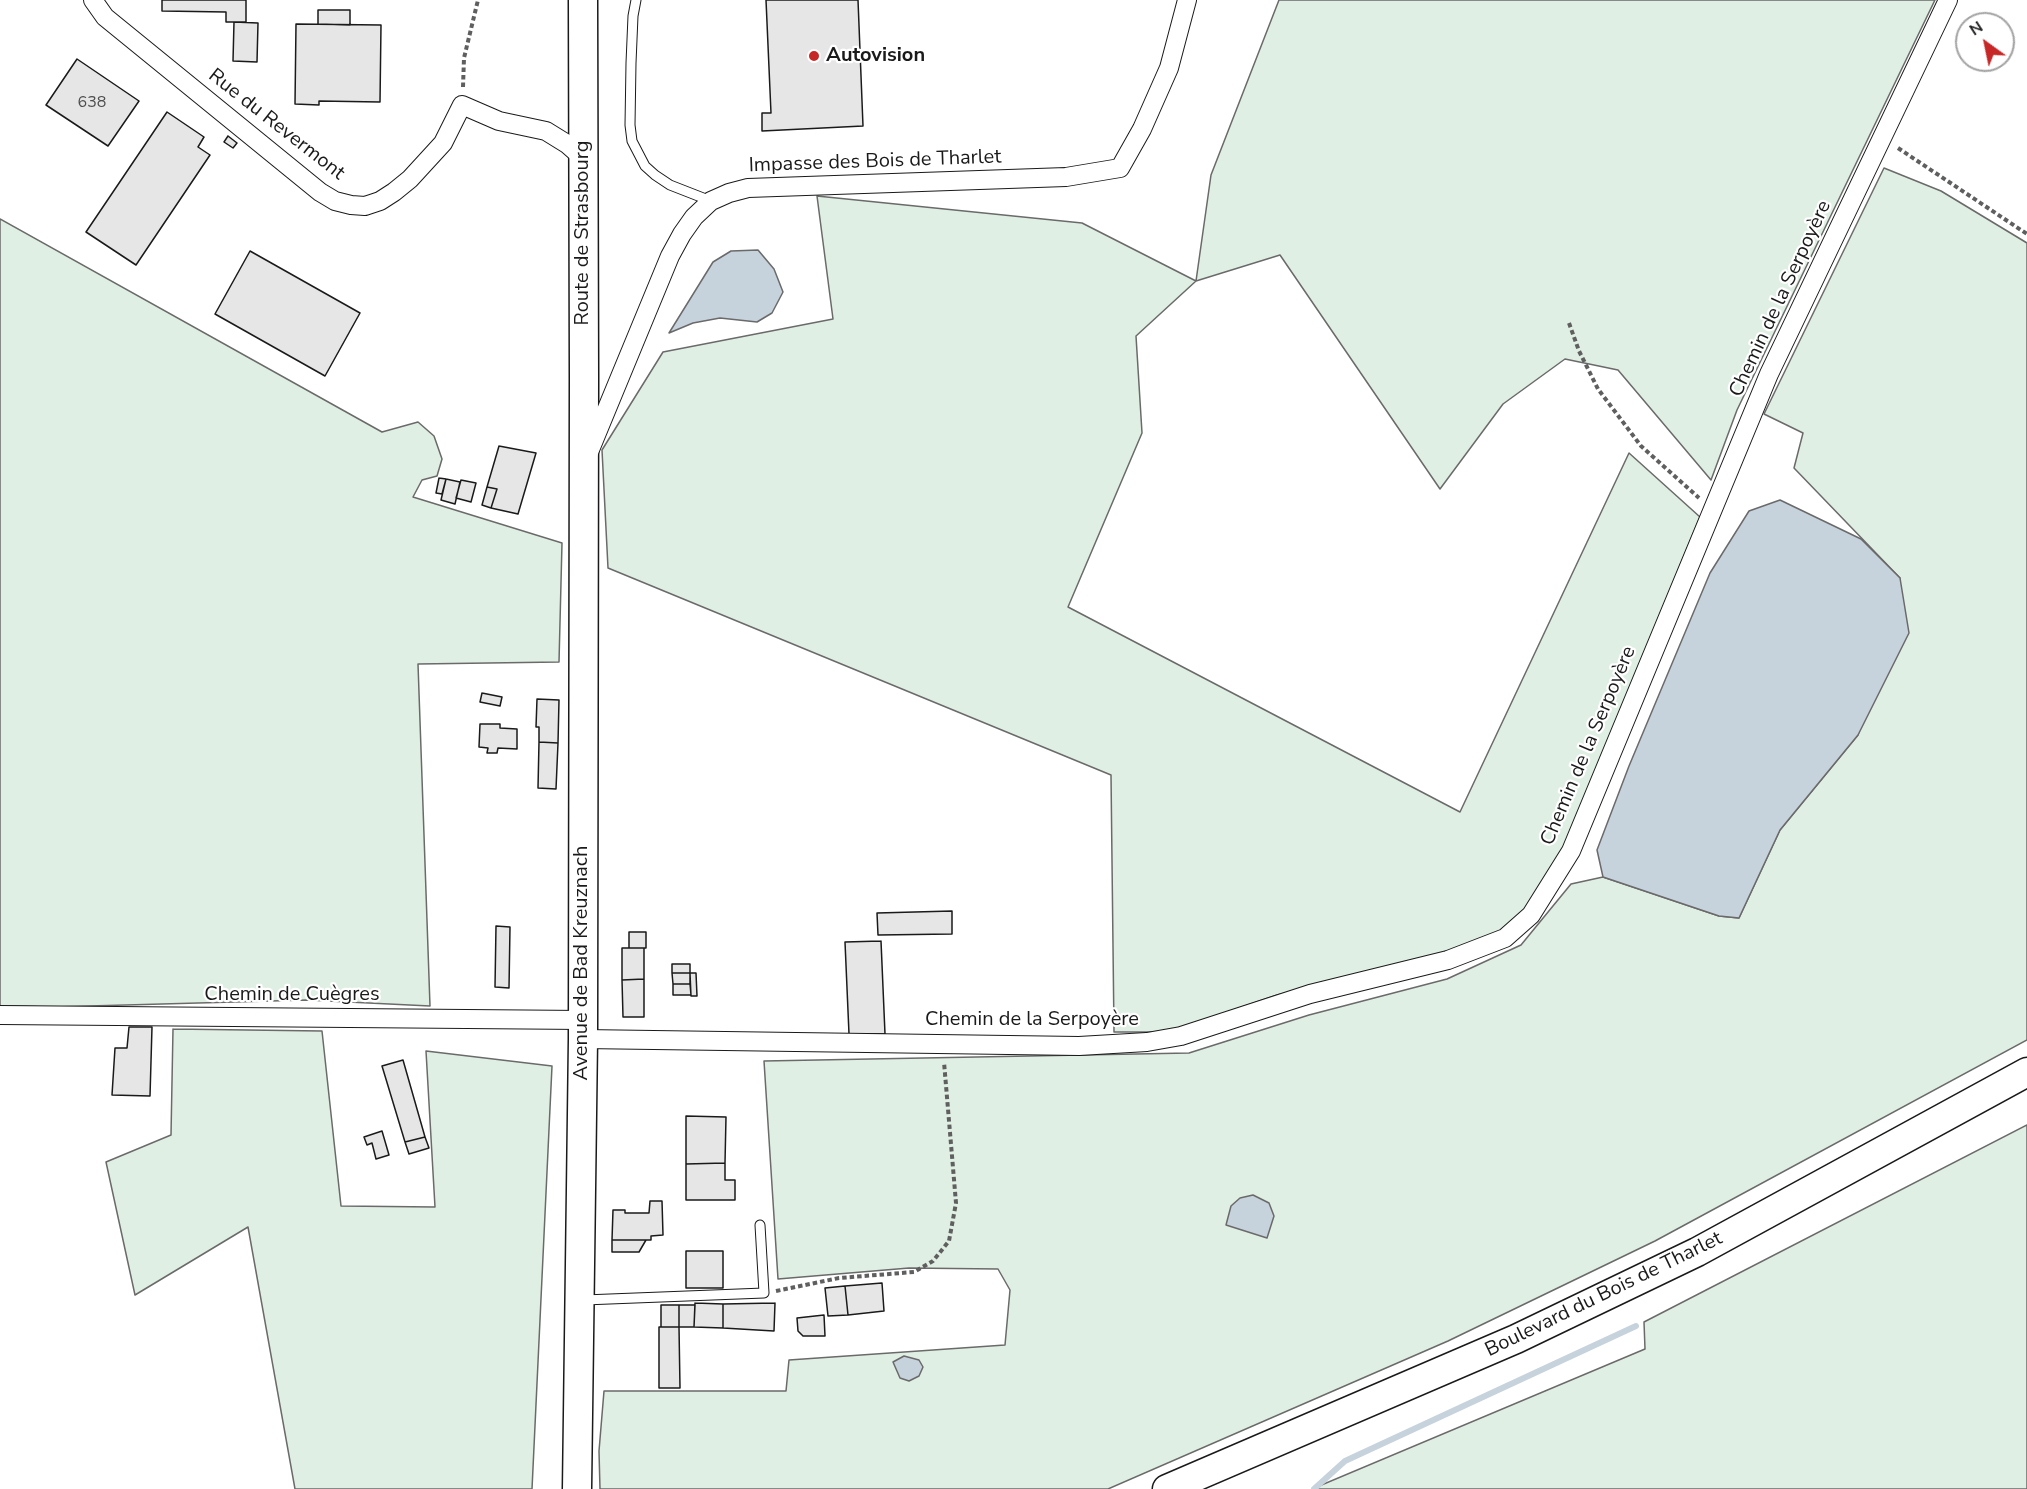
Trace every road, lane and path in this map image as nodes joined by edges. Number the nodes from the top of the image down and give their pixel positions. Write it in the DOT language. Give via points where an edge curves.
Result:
graph roads {
  1 [pos="93,0"];
  2 [pos="478,0"];
  3 [pos="583,0"];
  4 [pos="636,0"];
  5 [pos="1187,0"];
  6 [pos="1948,0"];
  7 [pos="462,105"];
  8 [pos="1882,138"];
  9 [pos="582,158"];
  10 [pos="711,201"];
  11 [pos="2027,234"];
  12 [pos="1569,323"];
  13 [pos="584,465"];
  14 [pos="1713,510"];
  15 [pos="0,1015"];
  16 [pos="583,1029"];
  17 [pos="943,1044"];
  18 [pos="2027,1072"];
  19 [pos="760,1225"];
  20 [pos="764,1293"];
  21 [pos="579,1300"];
  22 [pos="576,1461"];
  23 [pos="570,1489"];
  24 [pos="577,1489"];
  25 [pos="1167,1489"];
  1 -- 7 [label="street, Rue du Revermont" via="105,17 335,201 365,206 380,201 410,179 443,143"];
  2 -- 7 [label="path" via="464,58"];
  3 -- 9 [label="main road, Route de Strasbourg"];
  4 -- 10 [label="lane" via="631,63 632,141 645,166 655,175"];
  5 -- 10 [label="street, Impasse des Bois de Tharlet" via="1169,68 1120,168 1066,177 748,188"];
  6 -- 8 [label="street, Chemin de la Serpoyère"];
  7 -- 9 [label="street" via="499,121 546,131"];
  8 -- 11 [label="path"];
  8 -- 14 [label="street, Chemin de la Serpoyère" via="1769,374"];
  9 -- 13 [label="main road, Route de Strasbourg"];
  10 -- 13 [label="street, Impasse des Bois de Tharlet" via="694,217 670,256"];
  12 -- 14 [label="path" via="1598,389 1641,446"];
  13 -- 16 [label="main road, Avenue de Bad Kreuznach"];
  14 -- 17 [label="street, Chemin de la Serpoyère" via="1571,851 1531,915 1504,938 1448,960 1310,994 1181,1036 1079,1046"];
  15 -- 16 [label="street, Chemin de Cuègres"];
  16 -- 17 [label="street, Chemin de la Serpoyère"];
  16 -- 21 [label="main road, Avenue de Bad Kreuznach"];
  17 -- 20 [label="path" via="956,1203 949,1240 933,1261 914,1272 839,1278"];
  18 -- 25 [label="main road, Boulevard du Bois de Tharlet" via="1697,1252 1516,1339"];
  19 -- 20 [label="lane"];
  20 -- 21 [label="lane"];
  21 -- 22 [label="main road, Avenue de Bad Kreuznach"];
  22 -- 23 [label="main road, Avenue de Bad Kreuznach"];
  22 -- 24 [label="main road, Avenue de Bad Kreuznach"];
}
